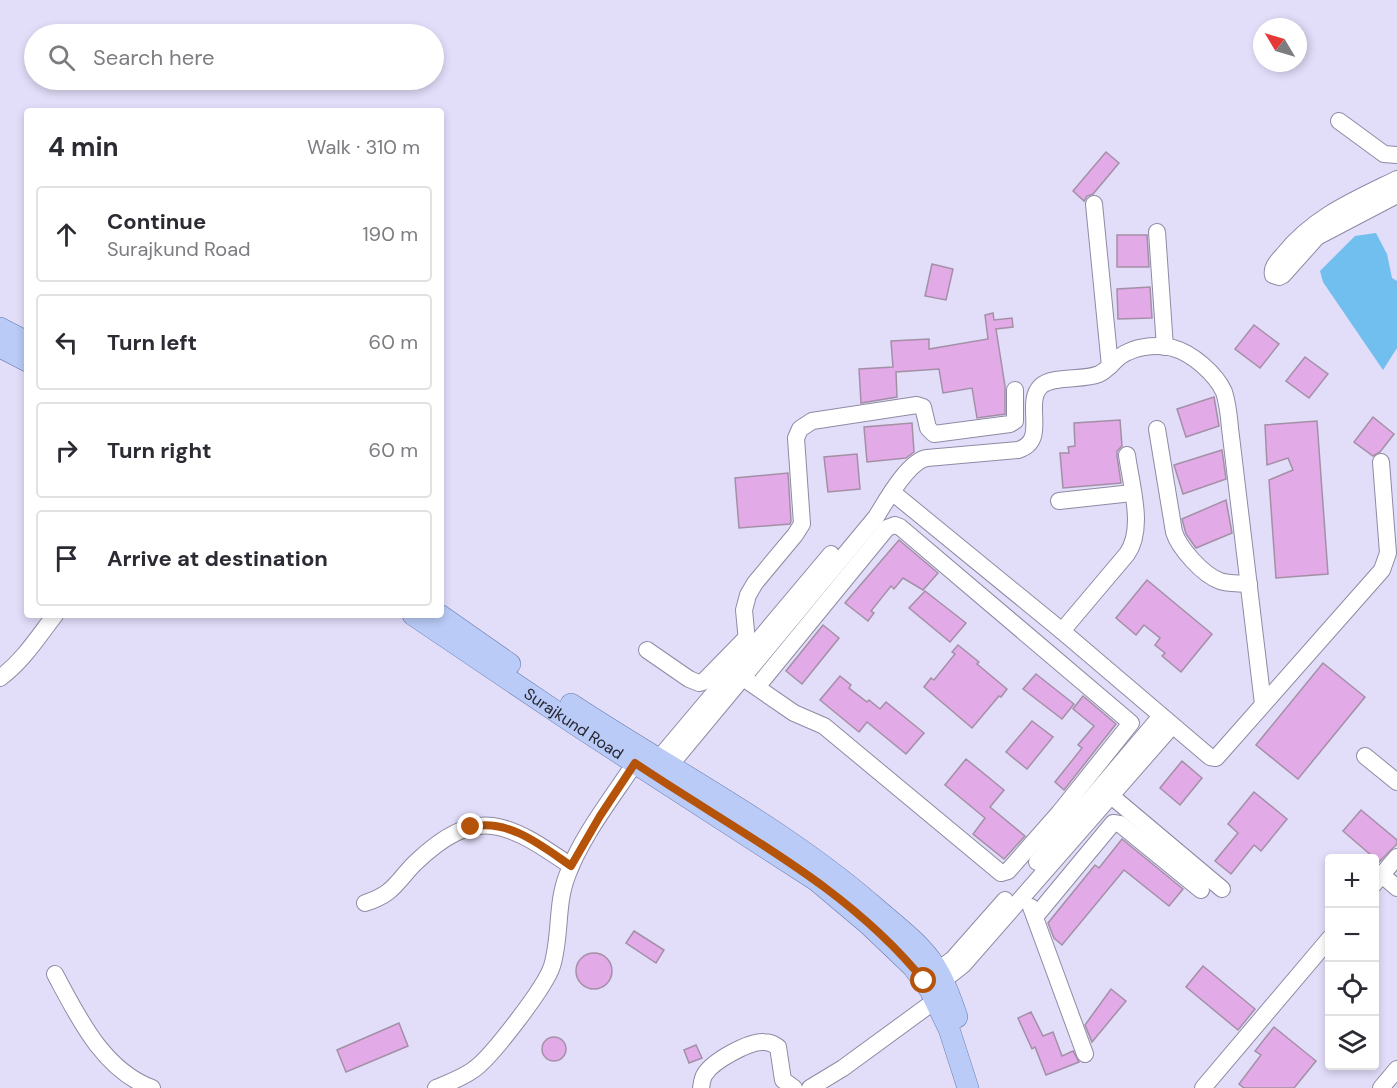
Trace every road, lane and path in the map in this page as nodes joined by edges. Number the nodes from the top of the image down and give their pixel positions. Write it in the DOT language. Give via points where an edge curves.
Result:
graph roads {
  1 [pos="1339,121"];
  2 [pos="1397,155"];
  3 [pos="1397,179"];
  4 [pos="1397,195"];
  5 [pos="1094,204"];
  6 [pos="1157,231"];
  7 [pos="0,328"];
  8 [pos="24,340"];
  9 [pos="0,347"];
  10 [pos="1165,347"];
  11 [pos="24,359"];
  12 [pos="1110,366"];
  13 [pos="1015,390"];
  14 [pos="1157,429"];
  15 [pos="1127,455"];
  16 [pos="1382,462"];
  17 [pos="1132,493"];
  18 [pos="890,495"];
  19 [pos="1059,501"];
  20 [pos="1249,584"];
  21 [pos="53,618"];
  22 [pos="418,618"];
  23 [pos="444,618"];
  24 [pos="1062,631"];
  25 [pos="748,645"];
  26 [pos="647,650"];
  27 [pos="0,678"];
  28 [pos="744,679"];
  29 [pos="1263,704"];
  30 [pos="1166,721"];
  31 [pos="1365,756"];
  32 [pos="654,768"];
  33 [pos="1397,782"];
  34 [pos="1107,791"];
  35 [pos="1065,819"];
  36 [pos="1091,819"];
  37 [pos="1106,831"];
  38 [pos="1397,857"];
  39 [pos="571,866"];
  40 [pos="1379,879"];
  41 [pos="1379,880"];
  42 [pos="1024,887"];
  43 [pos="1397,888"];
  44 [pos="1222,889"];
  45 [pos="1201,890"];
  46 [pos="365,903"];
  47 [pos="1035,917"];
  48 [pos="1325,943"];
  49 [pos="55,974"];
  50 [pos="934,984"];
  51 [pos="1085,1054"];
  52 [pos="1397,1069"];
  53 [pos="152,1088"];
  54 [pos="436,1088"];
  55 [pos="701,1088"];
  56 [pos="794,1088"];
  57 [pos="810,1088"];
  58 [pos="968,1088"];
  59 [pos="981,1088"];
  60 [pos="1203,1088"];
  61 [pos="1381,1088"];
  1 -- 2 [label="street" via="1384,154"];
  3 -- 4 [label="street" via="1321,219 1295,240 1273,274 1283,275 1323,233"];
  5 -- 12 [label="street"];
  6 -- 10 [label="street"];
  7 -- 8 [label="main road"];
  9 -- 11 [label="main road"];
  10 -- 12 [label="street" via="1131,350"];
  10 -- 20 [label="street" via="1195,360 1223,390"];
  12 -- 18 [label="street" via="1097,375 1041,386 1036,394 1033,441 1027,447 922,459"];
  13 -- 25 [label="street" via="1016,416 1010,424 934,434 929,430 923,407 917,405 804,424 796,438 802,524 748,595 744,610"];
  14 -- 20 [label="street" via="1179,544 1216,579"];
  15 -- 17 [label="street"];
  16 -- 29 [label="street" via="1386,563"];
  17 -- 19 [label="street"];
  17 -- 24 [label="street" via="1137,528 1131,548"];
  18 -- 24 [label="street"];
  18 -- 25 [label="street" via="864,514"];
  18 -- 28 [label="street"];
  20 -- 29 [label="street"];
  21 -- 27 [label="street"];
  22 -- 32 [label="main road, Surajkund Road"];
  23 -- 32 [label="main road, Surajkund Road"];
  24 -- 30 [label="street"];
  25 -- 26 [label="street" via="699,683"];
  25 -- 28 [label="street"];
  28 -- 32 [label="street"];
  28 -- 35 [label="street" via="794,713 824,726 1001,873"];
  28 -- 35 [label="street" via="887,528 895,525 1131,721"];
  29 -- 30 [label="street" via="1216,758"];
  30 -- 34 [label="street"];
  31 -- 33 [label="street"];
  32 -- 39 [label="street" via="595,824"];
  32 -- 50 [label="main road, Surajkund Road" via="816,881"];
  34 -- 35 [label="street"];
  34 -- 36 [label="street"];
  34 -- 44 [label="street"];
  35 -- 42 [label="street"];
  36 -- 37 [label="street"];
  36 -- 42 [label="street"];
  37 -- 45 [label="street" via="1113,824 1120,824"];
  37 -- 47 [label="street"];
  38 -- 40 [label="street"];
  39 -- 46 [label="street" via="519,834 480,825 437,846 390,892"];
  39 -- 54 [label="street" via="564,886 555,956 547,977 483,1062"];
  41 -- 43 [label="street"];
  42 -- 47 [label="street"];
  42 -- 50 [label="street" via="953,959"];
  47 -- 51 [label="street"];
  48 -- 60 [label="street"];
  49 -- 53 [label="street" via="98,1045 123,1072"];
  50 -- 57 [label="street" via="843,1068"];
  50 -- 58 [label="main road, Surajkund Road"];
  50 -- 59 [label="main road, Surajkund Road"];
  52 -- 61 [label="street"];
  55 -- 56 [label="street" via="705,1074 717,1062 762,1041 778,1047 783,1080"];
}
